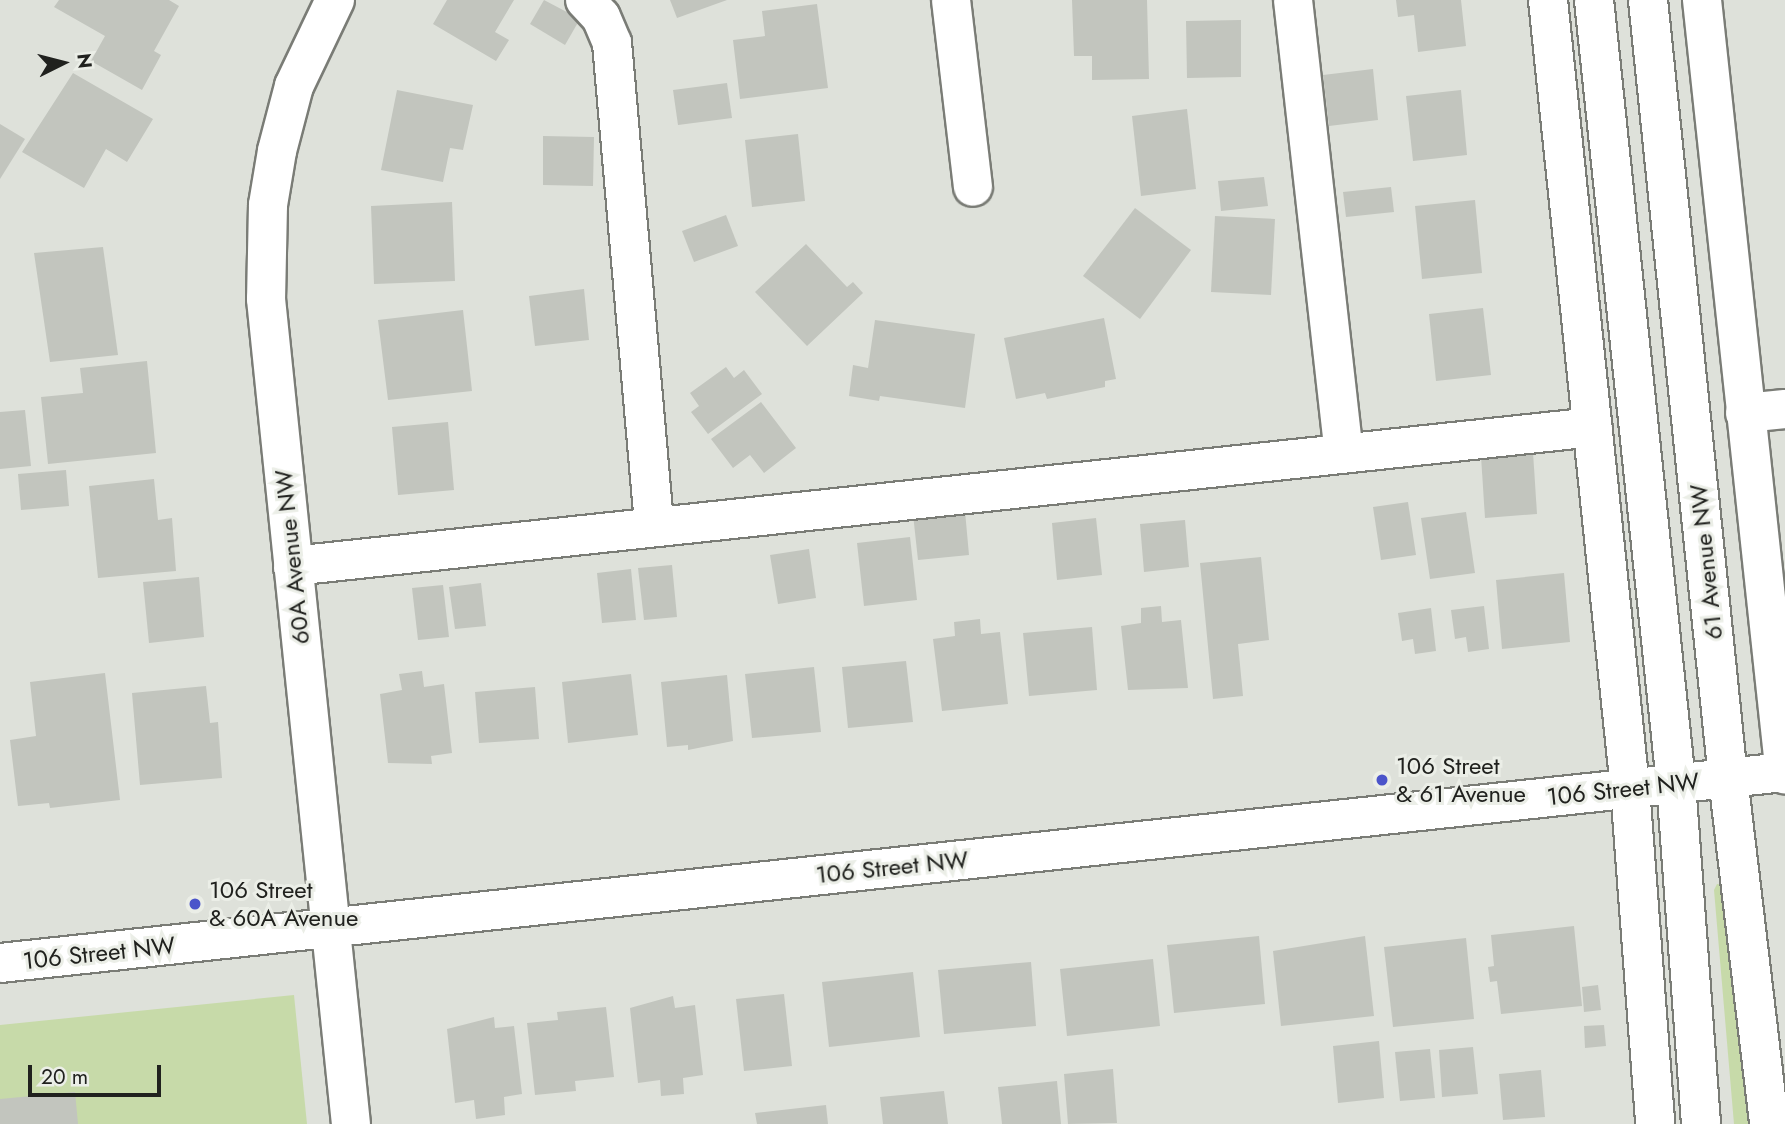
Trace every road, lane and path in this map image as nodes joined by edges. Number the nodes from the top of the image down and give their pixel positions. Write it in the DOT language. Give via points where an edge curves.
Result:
graph roads {
  1 [pos="335,0"];
  2 [pos="585,0"];
  3 [pos="951,0"];
  4 [pos="1293,0"];
  5 [pos="1548,0"];
  6 [pos="1594,0"];
  7 [pos="1648,0"];
  8 [pos="1702,0"];
  9 [pos="973,187"];
  10 [pos="1785,409"];
  11 [pos="1745,412"];
  12 [pos="1593,427"];
  13 [pos="1344,453"];
  14 [pos="654,527"];
  15 [pos="293,566"];
  16 [pos="1785,773"];
  17 [pos="1728,778"];
  18 [pos="1676,783"];
  19 [pos="1630,788"];
  20 [pos="330,928"];
  21 [pos="0,963"];
  22 [pos="351,1124"];
  23 [pos="1646,1124"];
  24 [pos="1655,1124"];
  25 [pos="1701,1124"];
  26 [pos="1769,1124"];
  1 -- 15 [label="street, 60A Avenue NW" via="294,86 268,205 266,299"];
  2 -- 14 [label="street" via="601,17 612,44"];
  3 -- 9 [label="street"];
  4 -- 13 [label="street"];
  5 -- 12 [label="street"];
  6 -- 18 [label="street"];
  7 -- 17 [label="street, 61 Avenue NW"];
  8 -- 11 [label="street"];
  10 -- 11 [label="street"];
  11 -- 16 [label="street"];
  12 -- 13 [label="street"];
  12 -- 19 [label="street"];
  13 -- 14 [label="street"];
  14 -- 15 [label="street"];
  15 -- 20 [label="street, 60A Avenue NW"];
  16 -- 17 [label="street, 106 Street NW"];
  17 -- 18 [label="street, 106 Street NW"];
  17 -- 26 [label="street, 61 Avenue NW"];
  18 -- 19 [label="street, 106 Street NW"];
  18 -- 25 [label="street"];
  19 -- 20 [label="street, 106 Street NW"];
  19 -- 24 [label="street"];
  20 -- 21 [label="street, 106 Street NW"];
  20 -- 22 [label="street, 60A Avenue NW"];
  23 -- 24 [label="street"];
}
